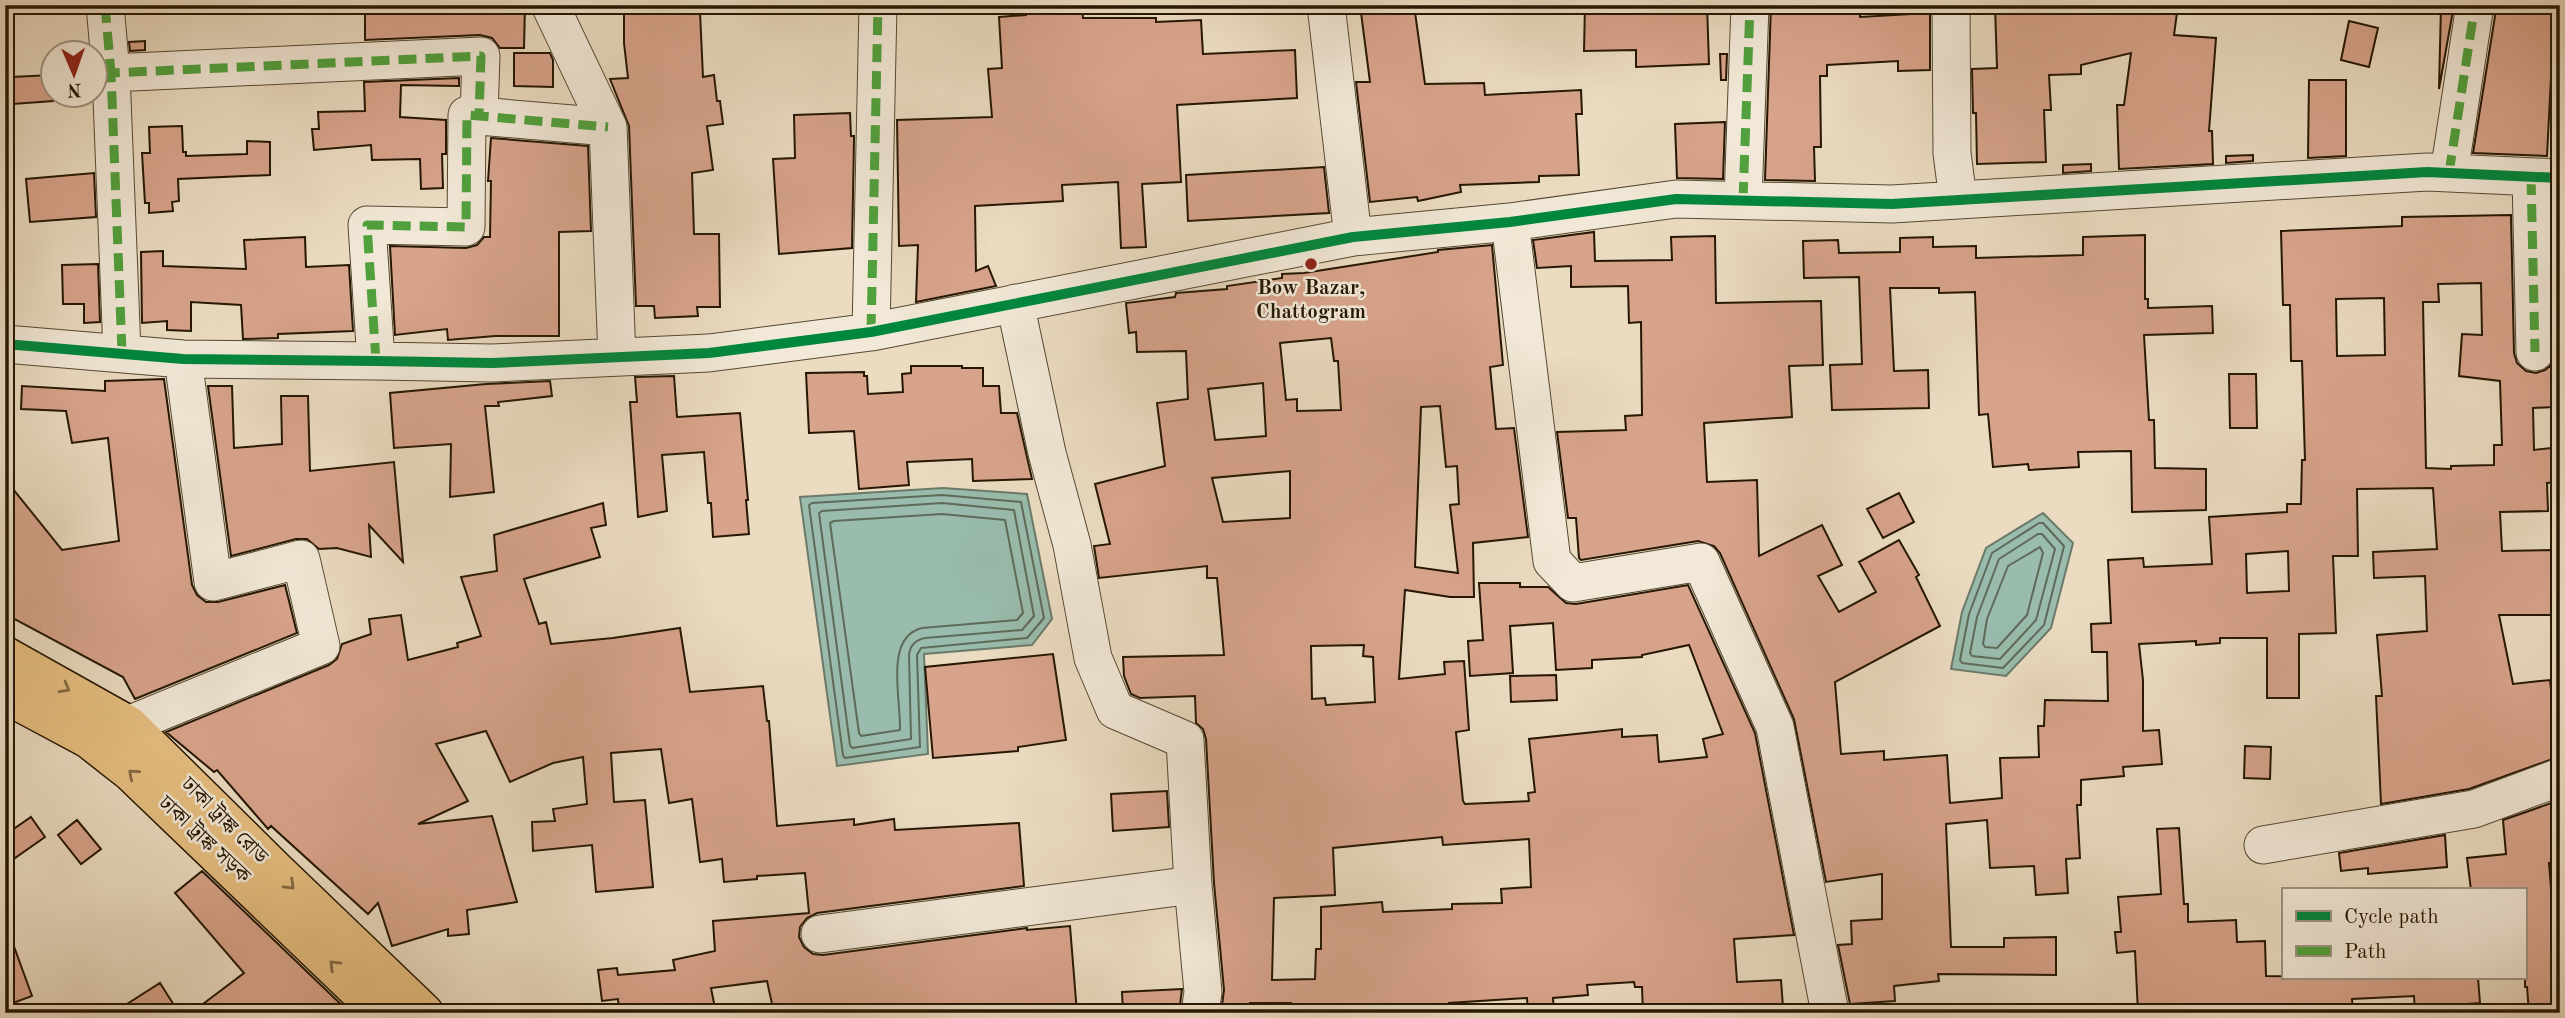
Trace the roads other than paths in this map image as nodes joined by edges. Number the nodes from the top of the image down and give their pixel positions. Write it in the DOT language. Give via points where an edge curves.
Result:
graph roads {
  1 [pos="105,5"];
  2 [pos="550,5"];
  3 [pos="878,5"];
  4 [pos="1326,5"];
  5 [pos="1750,5"];
  6 [pos="1951,5"];
  7 [pos="2475,5"];
  8 [pos="111,73"];
  9 [pos="479,116"];
  10 [pos="608,127"];
  11 [pos="2449,173"];
  12 [pos="2545,177"];
  13 [pos="1743,200"];
  14 [pos="1958,200"];
  15 [pos="1510,222"];
  16 [pos="1353,237"];
  17 [pos="1015,303"];
  18 [pos="871,332"];
  19 [pos="5,344"];
  20 [pos="122,352"];
  21 [pos="2535,352"];
  22 [pos="617,357"];
  23 [pos="183,359"];
  24 [pos="376,361"];
  25 [pos="5,656"];
  26 [pos="5,694"];
  27 [pos="128,724"];
  28 [pos="2560,777"];
  29 [pos="2263,845"];
  30 [pos="1193,885"];
  31 [pos="820,934"];
  32 [pos="382,1013"];
  33 [pos="424,1013"];
  34 [pos="1200,1013"];
  35 [pos="1830,1013"];
  1 -- 8 [label="street"];
  2 -- 10 [label="street"];
  3 -- 18 [label="street"];
  4 -- 16 [label="street"];
  5 -- 13 [label="street"];
  6 -- 14 [label="street" via="1952,153"];
  7 -- 11 [label="street"];
  8 -- 9 [label="street" via="481,56"];
  8 -- 20 [label="street"];
  9 -- 10 [label="street"];
  9 -- 24 [label="street" via="467,115 466,227 367,225"];
  10 -- 22 [label="street"];
  11 -- 12 [label="street"];
  11 -- 14 [label="street"];
  12 -- 21 [label="street"];
  13 -- 14 [label="street" via="1892,204"];
  13 -- 15 [label="street" via="1676,199"];
  15 -- 16 [label="street"];
  15 -- 35 [label="street" via="1552,561 1573,583 1701,562 1775,727"];
  16 -- 17 [label="street"];
  17 -- 18 [label="street"];
  17 -- 30 [label="street" via="1072,545 1093,658 1115,710 1185,740"];
  18 -- 22 [label="street" via="709,353"];
  19 -- 20 [label="street"];
  20 -- 23 [label="street"];
  22 -- 24 [label="street" via="492,363"];
  23 -- 24 [label="street"];
  23 -- 27 [label="street" via="213,582 301,559 321,646"];
  25 -- 27 [label="main road, ঢাকা ট্রাঙ্ক রোড, one-way"];
  32 -- 26 [label="main road, ঢাকা ট্রাঙ্ক সড়ক, one-way" via="131,772 89,740"];
  27 -- 33 [label="main road, ঢাকা ট্রাঙ্ক রোড, one-way"];
  28 -- 29 [label="street" via="2474,808"];
  30 -- 31 [label="street"];
  30 -- 34 [label="street" via="1203,992"];
}
